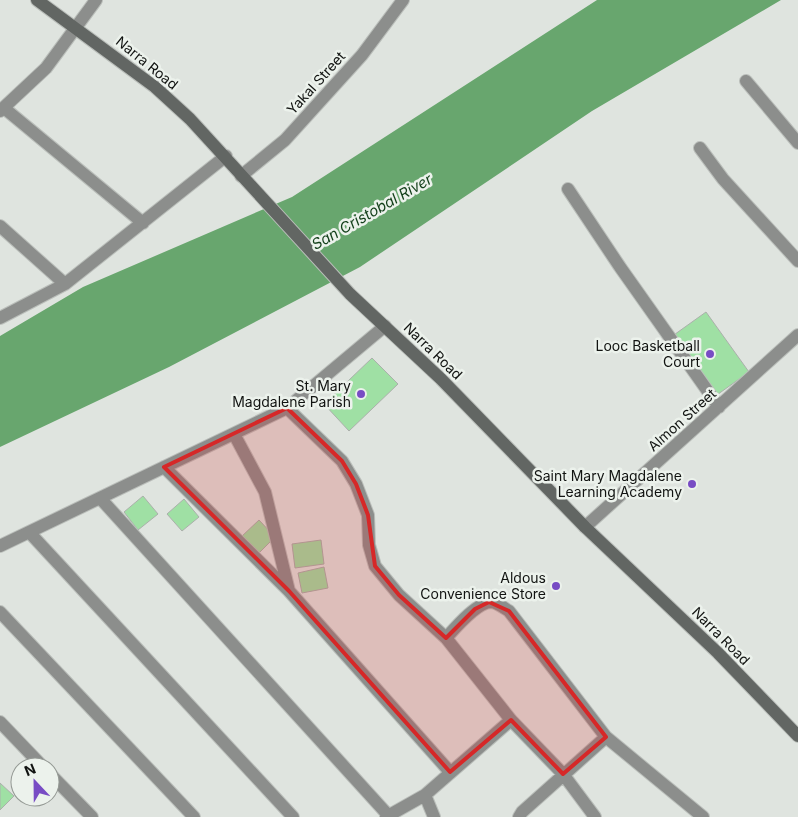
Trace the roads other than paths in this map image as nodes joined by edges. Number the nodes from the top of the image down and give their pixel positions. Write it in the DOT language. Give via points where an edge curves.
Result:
graph roads {
  1 [pos="37,0"];
  2 [pos="96,0"];
  3 [pos="404,0"];
  4 [pos="78,28"];
  5 [pos="746,80"];
  6 [pos="2,109"];
  7 [pos="798,143"];
  8 [pos="700,148"];
  9 [pos="226,156"];
  10 [pos="240,176"];
  11 [pos="568,189"];
  12 [pos="143,223"];
  13 [pos="0,226"];
  14 [pos="798,261"];
  15 [pos="64,284"];
  16 [pos="0,318"];
  17 [pos="385,326"];
  18 [pos="798,336"];
  19 [pos="719,407"];
  20 [pos="287,408"];
  21 [pos="234,434"];
  22 [pos="164,467"];
  23 [pos="100,498"];
  24 [pos="585,527"];
  25 [pos="29,532"];
  26 [pos="0,546"];
  27 [pos="289,591"];
  28 [pos="0,612"];
  29 [pos="446,638"];
  30 [pos="511,720"];
  31 [pos="0,722"];
  32 [pos="798,736"];
  33 [pos="606,737"];
  34 [pos="33,757"];
  35 [pos="450,772"];
  36 [pos="563,774"];
  37 [pos="60,784"];
  38 [pos="425,795"];
  39 [pos="387,816"];
  40 [pos="92,817"];
  41 [pos="194,817"];
  42 [pos="293,817"];
  43 [pos="434,817"];
  44 [pos="519,817"];
  45 [pos="595,817"];
  46 [pos="703,817"];
  1 -- 4 [label="main road, Narra Road"];
  2 -- 4 [label="street"];
  3 -- 10 [label="street, Yakal Street" via="362,55 291,132"];
  4 -- 6 [label="street" via="46,68"];
  4 -- 9 [label="main road, Narra Road" via="155,87"];
  5 -- 7 [label="street"];
  6 -- 12 [label="street"];
  8 -- 14 [label="street" via="723,179"];
  9 -- 10 [label="main road, Narra Road"];
  9 -- 12 [label="street"];
  10 -- 17 [label="main road, Narra Road" via="350,294"];
  11 -- 19 [label="street"];
  12 -- 15 [label="street"];
  13 -- 15 [label="street"];
  15 -- 16 [label="street"];
  17 -- 20 [label="street"];
  17 -- 24 [label="main road, Narra Road"];
  18 -- 19 [label="street, Almon Street"];
  19 -- 24 [label="street, Almon Street"];
  20 -- 21 [label="street"];
  20 -- 29 [label="street" via="342,461 356,484 368,515 369,545 375,566 399,595"];
  21 -- 22 [label="street"];
  21 -- 27 [label="street" via="265,492"];
  22 -- 23 [label="street"];
  22 -- 27 [label="street"];
  23 -- 25 [label="street"];
  23 -- 39 [label="street"];
  24 -- 32 [label="main road, Narra Road" via="718,653"];
  25 -- 26 [label="street"];
  25 -- 42 [label="street"];
  27 -- 35 [label="street"];
  28 -- 41 [label="street"];
  29 -- 30 [label="street"];
  29 -- 33 [label="street" via="475,609 489,602 509,611"];
  30 -- 35 [label="street"];
  30 -- 36 [label="street"];
  31 -- 34 [label="street"];
  33 -- 36 [label="street"];
  33 -- 46 [label="street"];
  35 -- 38 [label="street"];
  36 -- 44 [label="street"];
  36 -- 45 [label="street"];
  37 -- 40 [label="street"];
  38 -- 39 [label="street"];
  38 -- 43 [label="street"];
}
